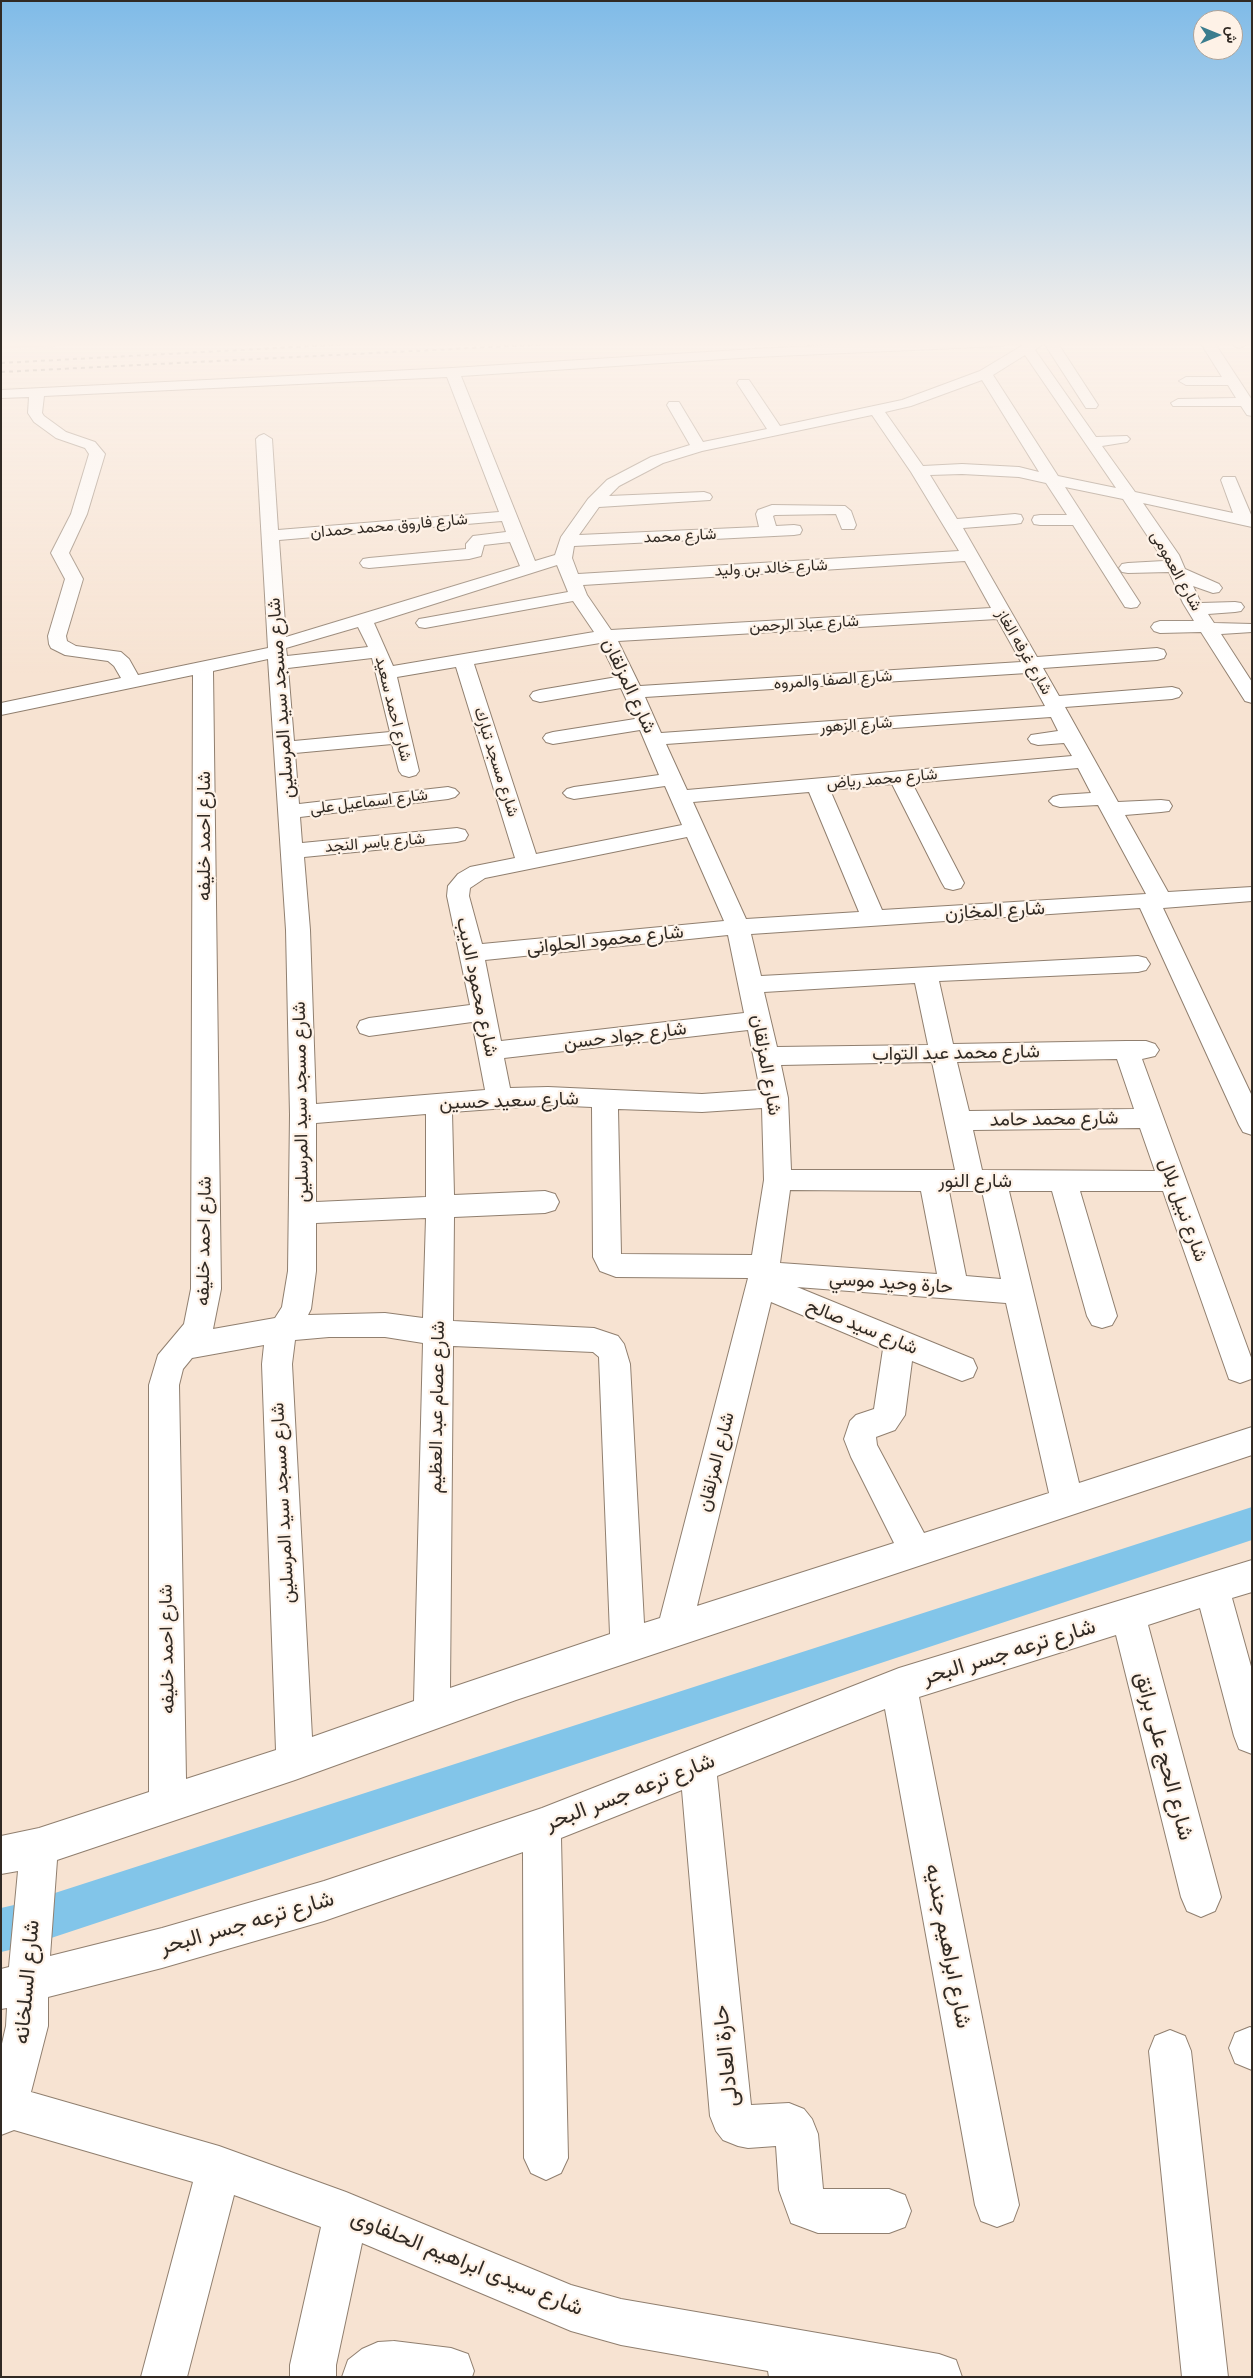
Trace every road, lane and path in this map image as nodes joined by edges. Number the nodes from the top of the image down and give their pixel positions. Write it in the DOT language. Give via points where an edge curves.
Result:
graph roads {
  1 [pos="97,453"];
  2 [pos="265,453"];
  3 [pos="483,453"];
  4 [pos="677,453"];
  5 [pos="731,453"];
  6 [pos="906,453"];
  7 [pos="1036,453"];
  8 [pos="1101,453"];
  9 [pos="734,456"];
  10 [pos="919,471"];
  11 [pos="1052,478"];
  12 [pos="1229,480"];
  13 [pos="704,497"];
  14 [pos="1131,497"];
  15 [pos="594,502"];
  16 [pos="508,516"];
  17 [pos="1015,520"];
  18 [pos="1040,520"];
  19 [pos="1078,520"];
  20 [pos="1248,521"];
  21 [pos="952,524"];
  22 [pos="848,525"];
  23 [pos="794,530"];
  24 [pos="769,531"];
  25 [pos="270,536"];
  26 [pos="516,536"];
  27 [pos="970,556"];
  28 [pos="370,564"];
  29 [pos="529,568"];
  30 [pos="569,568"];
  31 [pos="1128,568"];
  32 [pos="1177,577"];
  33 [pos="1213,588"];
  34 [pos="1131,603"];
  35 [pos="1235,607"];
  36 [pos="1196,609"];
  37 [pos="1001,613"];
  38 [pos="364,620"];
  39 [pos="425,623"];
  40 [pos="1160,627"];
  41 [pos="1208,627"];
  42 [pos="1247,628"];
  43 [pos="606,636"];
  44 [pos="380,651"];
  45 [pos="277,653"];
  46 [pos="1157,654"];
  47 [pos="464,661"];
  48 [pos="1032,665"];
  49 [pos="203,666"];
  50 [pos="386,673"];
  51 [pos="132,681"];
  52 [pos="630,687"];
  53 [pos="1250,692"];
  54 [pos="1172,693"];
  55 [pos="540,696"];
  56 [pos="1012,700"];
  57 [pos="1053,703"];
  58 [pos="1,709"];
  59 [pos="651,731"];
  60 [pos="1070,736"];
  61 [pos="402,737"];
  62 [pos="553,738"];
  63 [pos="1038,739"];
  64 [pos="285,748"];
  65 [pos="1089,769"];
  66 [pos="409,771"];
  67 [pos="1052,777"];
  68 [pos="899,778"];
  69 [pos="817,785"];
  70 [pos="676,788"];
  71 [pos="448,793"];
  72 [pos="574,793"];
  73 [pos="1060,800"];
  74 [pos="1112,811"];
  75 [pos="290,812"];
  76 [pos="1164,813"];
  77 [pos="694,829"];
  78 [pos="457,836"];
  79 [pos="292,851"];
  80 [pos="528,863"];
  81 [pos="953,883"];
  82 [pos="1252,894"];
  83 [pos="1155,901"];
  84 [pos="874,919"];
  85 [pos="738,927"];
  86 [pos="472,953"];
  87 [pos="1138,964"];
  88 [pos="925,974"];
  89 [pos="751,985"];
  90 [pos="484,1012"];
  91 [pos="759,1020"];
  92 [pos="369,1026"];
  93 [pos="1136,1050"];
  94 [pos="490,1051"];
  95 [pos="942,1053"];
  96 [pos="766,1056"];
  97 [pos="499,1098"];
  98 [pos="775,1098"];
  99 [pos="605,1099"];
  100 [pos="439,1102"];
  101 [pos="303,1115"];
  102 [pos="1150,1118"];
  103 [pos="958,1121"];
  104 [pos="1252,1125"];
  105 [pos="778,1180"];
  106 [pos="933,1181"];
  107 [pos="982,1181"];
  108 [pos="1063,1181"];
  109 [pos="1173,1181"];
  110 [pos="545,1202"];
  111 [pos="440,1205"];
  112 [pos="302,1213"];
  113 [pos="764,1275"];
  114 [pos="954,1287"];
  115 [pos="1019,1292"];
  116 [pos="1102,1316"];
  117 [pos="284,1329"];
  118 [pos="438,1333"];
  119 [pos="899,1342"];
  120 [pos="185,1347"];
  121 [pos="962,1368"];
  122 [pos="1240,1370"];
  123 [pos="1252,1441"];
  124 [pos="1067,1502"];
  125 [pos="916,1552"];
  126 [pos="1252,1576"];
  127 [pos="1212,1588"];
  128 [pos="1128,1615"];
  129 [pos="674,1631"];
  130 [pos="628,1646"];
  131 [pos="899,1686"];
  132 [pos="432,1711"];
  133 [pos="1252,1736"];
  134 [pos="295,1762"];
  135 [pos="698,1766"];
  136 [pos="168,1803"];
  137 [pos="542,1827"];
  138 [pos="1,1855"];
  139 [pos="38,1860"];
  140 [pos="1201,1897"];
  141 [pos="20,1976"];
  142 [pos="1170,2051"];
  143 [pos="4,2110"];
  144 [pos="546,2158"];
  145 [pos="219,2168"];
  146 [pos="997,2205"];
  147 [pos="888,2211"];
  148 [pos="346,2214"];
  149 [pos="791,2364"];
  150 [pos="451,2371"];
  151 [pos="164,2377"];
  152 [pos="314,2377"];
  153 [pos="365,2377"];
  154 [pos="939,2377"];
  155 [pos="1205,2377"];
  1 -- 51 [label="street" via="78,514 60,552 74,579 57,636 58,644 72,651 114,656 122,662"];
  2 -- 25 [label="street, شارع مسجد سيد المرسلين"];
  3 -- 16 [label="street"];
  4 -- 15 [label="street" via="613,484"];
  5 -- 9 [label="street"];
  6 -- 10 [label="street, شارع غرفه الغاز"];
  7 -- 11 [label="street"];
  8 -- 14 [label="street, شارع العمومى"];
  10 -- 11 [label="street" via="993,470"];
  10 -- 21 [label="street, شارع غرفه الغاز"];
  11 -- 14 [label="street"];
  11 -- 19 [label="street"];
  12 -- 20 [label="street"];
  13 -- 15 [label="street"];
  14 -- 20 [label="street"];
  14 -- 32 [label="street, شارع العمومى"];
  15 -- 30 [label="street"];
  16 -- 25 [label="street, شارع فاروق محمد حمدان"];
  16 -- 26 [label="street"];
  17 -- 21 [label="street"];
  18 -- 19 [label="street"];
  19 -- 34 [label="street"];
  21 -- 27 [label="street, شارع غرفه الغاز"];
  22 -- 24 [label="street" via="843,511 839,509 772,510 764,514"];
  23 -- 24 [label="street, شارع محمد"];
  24 -- 30 [label="street, شارع محمد"];
  25 -- 45 [label="street, شارع مسجد سيد المرسلين"];
  26 -- 28 [label="street" via="479,540 475,544 475,552 469,554"];
  26 -- 29 [label="street"];
  27 -- 30 [label="street, شارع خالد بن وليد"];
  27 -- 37 [label="street, شارع غرفه الغاز"];
  29 -- 30 [label="street"];
  29 -- 38 [label="street"];
  30 -- 39 [label="street"];
  30 -- 43 [label="street, شارع المزلقان"];
  31 -- 32 [label="street"];
  32 -- 33 [label="street"];
  32 -- 36 [label="street, شارع العمومى"];
  35 -- 36 [label="street"];
  36 -- 41 [label="street, شارع العمومى"];
  37 -- 43 [label="street, شارع عباد الرحمن"];
  37 -- 48 [label="street, شارع غرفه الغاز"];
  38 -- 44 [label="street, شارع احمد سعيد"];
  38 -- 45 [label="street"];
  40 -- 41 [label="street"];
  41 -- 42 [label="street"];
  41 -- 53 [label="street, شارع العمومى"];
  43 -- 47 [label="street, شارع عباد الرحمن"];
  43 -- 52 [label="street, شارع المزلقان"];
  44 -- 45 [label="street"];
  44 -- 50 [label="street, شارع احمد سعيد"];
  45 -- 49 [label="street"];
  45 -- 64 [label="street, شارع مسجد سيد المرسلين"];
  46 -- 48 [label="street, شارع الصفا والمروه"];
  47 -- 50 [label="street, شارع عباد الرحمن"];
  47 -- 80 [label="street, شارع مسجد تبارك"];
  48 -- 52 [label="street, شارع الصفا والمروه"];
  48 -- 57 [label="street, شارع غرفه الغاز"];
  49 -- 51 [label="street"];
  49 -- 120 [label="street, شارع احمد خليفه" via="206,1289 198,1329"];
  50 -- 61 [label="street, شارع احمد سعيد"];
  51 -- 58 [label="street"];
  52 -- 55 [label="street, شارع الصفا والمروه"];
  52 -- 59 [label="street, شارع المزلقان"];
  54 -- 57 [label="street"];
  56 -- 57 [label="street"];
  57 -- 59 [label="street, شارع الزهور"];
  57 -- 60 [label="street, شارع غرفه الغاز"];
  59 -- 62 [label="street, شارع الزهور"];
  59 -- 70 [label="street, شارع المزلقان"];
  60 -- 63 [label="street"];
  60 -- 65 [label="street, شارع غرفه الغاز"];
  61 -- 64 [label="street"];
  61 -- 66 [label="street, شارع احمد سعيد"];
  64 -- 75 [label="street, شارع مسجد سيد المرسلين"];
  65 -- 67 [label="street"];
  65 -- 68 [label="street, شارع محمد رياض"];
  65 -- 74 [label="street, شارع غرفه الغاز"];
  68 -- 69 [label="street, شارع محمد رياض"];
  68 -- 81 [label="street"];
  69 -- 70 [label="street, شارع محمد رياض"];
  69 -- 84 [label="street"];
  70 -- 72 [label="street, شارع محمد رياض"];
  70 -- 77 [label="street, شارع المزلقان"];
  71 -- 75 [label="street, شارع اسماعيل على"];
  73 -- 74 [label="street"];
  74 -- 76 [label="street"];
  74 -- 83 [label="street, شارع غرفه الغاز"];
  75 -- 79 [label="street, شارع مسجد سيد المرسلين"];
  77 -- 80 [label="street"];
  77 -- 85 [label="street, شارع المزلقان"];
  78 -- 79 [label="street, شارع ياسر النجد"];
  79 -- 101 [label="street, شارع مسجد سيد المرسلين" via="298,930"];
  80 -- 86 [label="street, شارع محمود الديب" via="478,872 459,886 458,896"];
  82 -- 83 [label="street, شارع المخازن"];
  83 -- 84 [label="street, شارع المخازن"];
  83 -- 104 [label="street, شارع غرفه الغاز"];
  84 -- 85 [label="street, شارع المخازن"];
  85 -- 86 [label="street, شارع محمود الحلوانى"];
  85 -- 89 [label="street, شارع المزلقان"];
  86 -- 90 [label="street, شارع محمود الديب"];
  87 -- 88 [label="street"];
  88 -- 89 [label="street"];
  88 -- 95 [label="street"];
  89 -- 91 [label="street, شارع المزلقان"];
  90 -- 92 [label="street"];
  90 -- 94 [label="street, شارع محمود الديب"];
  91 -- 94 [label="street, شارع جواد حسن"];
  91 -- 96 [label="street, شارع المزلقان"];
  93 -- 95 [label="street, شارع محمد عبد التواب"];
  93 -- 102 [label="street, شارع نبيل بلال"];
  94 -- 97 [label="street, شارع محمود الديب"];
  95 -- 96 [label="street, شارع محمد عبد التواب"];
  95 -- 103 [label="street"];
  96 -- 98 [label="street, شارع المزلقان"];
  97 -- 99 [label="street, شارع سعيد حسين"];
  97 -- 100 [label="street, شارع سعيد حسين"];
  98 -- 99 [label="street, شارع سعيد حسين" via="702,1102"];
  98 -- 105 [label="street, شارع المزلقان"];
  99 -- 113 [label="street, حارة وحيد موسي" via="607,1257 610,1263"];
  100 -- 101 [label="street, شارع سعيد حسين"];
  100 -- 111 [label="street, شارع عصام عبد العظيم"];
  101 -- 112 [label="street, شارع مسجد سيد المرسلين"];
  102 -- 103 [label="street, شارع محمد حامد"];
  102 -- 109 [label="street, شارع نبيل بلال"];
  103 -- 107 [label="street"];
  105 -- 106 [label="street, شارع النور"];
  105 -- 113 [label="street, شارع المزلقان"];
  106 -- 107 [label="street, شارع النور"];
  106 -- 114 [label="street"];
  107 -- 108 [label="street, شارع النور"];
  107 -- 115 [label="street"];
  108 -- 109 [label="street, شارع النور"];
  108 -- 116 [label="street"];
  109 -- 122 [label="street, شارع نبيل بلال"];
  110 -- 111 [label="street"];
  111 -- 112 [label="street"];
  111 -- 118 [label="street, شارع عصام عبد العظيم"];
  112 -- 117 [label="street, شارع مسجد سيد المرسلين" via="300,1292 296,1309"];
  113 -- 114 [label="street, حارة وحيد موسي"];
  113 -- 119 [label="street, شارع سيد صالح"];
  113 -- 129 [label="street, شارع المزلقان"];
  114 -- 115 [label="street, حارة وحيد موسي"];
  115 -- 124 [label="street"];
  117 -- 118 [label="street" via="385,1325"];
  117 -- 120 [label="street"];
  117 -- 134 [label="street, شارع مسجد سيد المرسلين" via="277,1364"];
  118 -- 130 [label="street" via="594,1340 608,1345 613,1353"];
  118 -- 132 [label="street, شارع عصام عبد العظيم"];
  119 -- 121 [label="street, شارع سيد صالح"];
  119 -- 125 [label="street" via="889,1415 867,1426 861,1431 860,1439"];
  120 -- 136 [label="street, شارع احمد خليفه" via="170,1364 164,1385"];
  123 -- 124 [label="street"];
  124 -- 125 [label="street"];
  125 -- 129 [label="street"];
  126 -- 127 [label="street, شارع ترعه جسر البحر"];
  127 -- 128 [label="street, شارع ترعه جسر البحر"];
  127 -- 133 [label="street"];
  128 -- 131 [label="street, شارع ترعه جسر البحر"];
  128 -- 140 [label="street, شارع الحج على برانق"];
  129 -- 130 [label="street"];
  130 -- 132 [label="street"];
  131 -- 135 [label="street, شارع ترعه جسر البحر"];
  131 -- 146 [label="street, شارع ابراهيم جنديه"];
  132 -- 134 [label="street"];
  134 -- 136 [label="street"];
  135 -- 137 [label="street, شارع ترعه جسر البحر"];
  135 -- 147 [label="street, حارة العادلى" via="731,2116 738,2125 748,2127 789,2124 797,2134 801,2190 807,2207 818,2211"];
  136 -- 139 [label="street"];
  137 -- 141 [label="street, شارع ترعه جسر البحر" via="324,1901 162,1948"];
  137 -- 144 [label="street"];
  138 -- 139 [label="street"];
  139 -- 141 [label="street, شارع السلخانه"];
  141 -- 143 [label="street, شارع السلخانه" via="26,2026"];
  142 -- 155 [label="street"];
  143 -- 145 [label="street, شارع سيدى ابراهيم الحلفاوى"];
  145 -- 148 [label="street, شارع سيدى ابراهيم الحلفاوى"];
  145 -- 151 [label="street"];
  148 -- 149 [label="street, شارع سيدى ابراهيم الحلفاوى" via="572,2308"];
  148 -- 152 [label="street" via="313,2365"];
  149 -- 154 [label="street, شارع سيدى ابراهيم الحلفاوى"];
  150 -- 153 [label="street" via="378,2365"];
}
